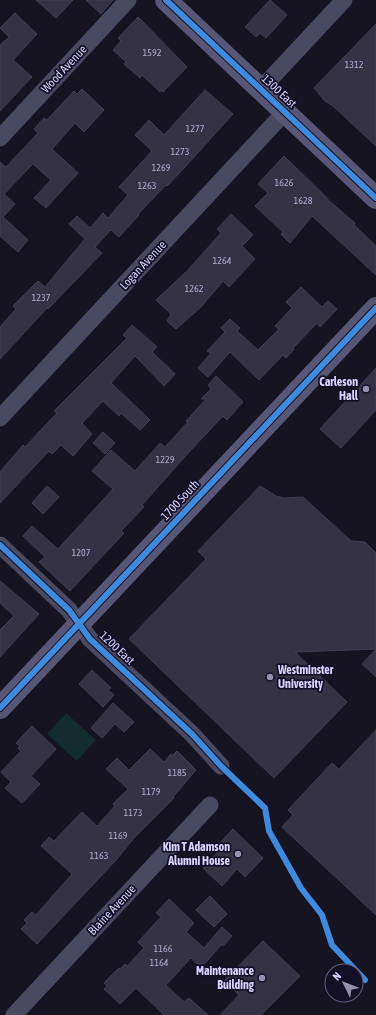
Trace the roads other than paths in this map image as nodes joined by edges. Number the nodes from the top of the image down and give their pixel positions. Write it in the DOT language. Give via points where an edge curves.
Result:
graph roads {
  1 [pos="128,0"];
  2 [pos="166,0"];
  3 [pos="344,0"];
  4 [pos="261,89"];
  5 [pos="285,112"];
  6 [pos="0,138"];
  7 [pos="376,198"];
  8 [pos="376,308"];
  9 [pos="0,418"];
  10 [pos="0,546"];
  11 [pos="79,624"];
  12 [pos="0,708"];
  13 [pos="221,766"];
  14 [pos="210,805"];
  15 [pos="14,1015"];
  1 -- 6 [label="street, Wood Avenue"];
  2 -- 4 [label="street, 1300 East"];
  3 -- 4 [label="street"];
  4 -- 5 [label="street, 1300 East"];
  5 -- 7 [label="street, 1300 East"];
  5 -- 9 [label="street, Logan Avenue"];
  8 -- 11 [label="street, 1700 South"];
  10 -- 11 [label="street, 1200 East" via="69,610"];
  11 -- 12 [label="street, 1700 South"];
  11 -- 13 [label="street, 1200 East" via="90,638 192,734"];
  14 -- 15 [label="street, Blaine Avenue"];
}
